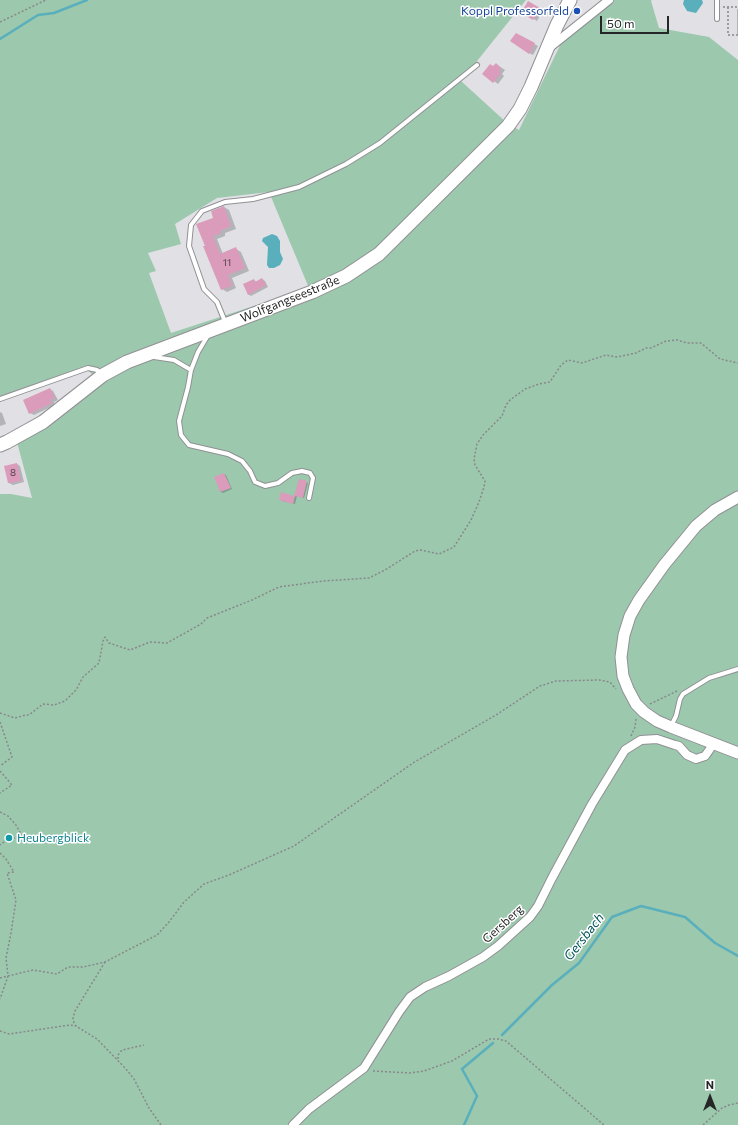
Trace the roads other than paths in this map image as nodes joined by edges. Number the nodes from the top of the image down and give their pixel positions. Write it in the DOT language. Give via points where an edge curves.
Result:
graph roads {
  1 [pos="570,0"];
  2 [pos="609,0"];
  3 [pos="717,0"];
  4 [pos="718,19"];
  5 [pos="546,50"];
  6 [pos="477,65"];
  7 [pos="226,324"];
  8 [pos="206,331"];
  9 [pos="150,352"];
  10 [pos="191,370"];
  11 [pos="103,375"];
  12 [pos="0,400"];
  13 [pos="0,445"];
  14 [pos="738,497"];
  15 [pos="309,498"];
  16 [pos="738,669"];
  17 [pos="671,727"];
  18 [pos="712,743"];
  19 [pos="738,753"];
  20 [pos="293,1125"];
  1 -- 5 [label="main road, Wolfgangseestraße"];
  2 -- 5 [label="street"];
  3 -- 4 [label="lane"];
  5 -- 7 [label="main road, Wolfgangseestraße" via="520,109 508,126 387,247 338,280"];
  6 -- 7 [label="lane" via="380,143 346,164 299,187 253,199 225,202 202,210 191,225 189,246 204,289 217,302"];
  7 -- 8 [label="main road, Wolfgangseestraße"];
  8 -- 9 [label="main road, Wolfgangseestraße"];
  8 -- 10 [label="lane" via="207,337"];
  9 -- 10 [label="lane" via="154,357 174,360"];
  9 -- 11 [label="main road, Wolfgangseestraße"];
  10 -- 15 [label="lane" via="179,421 180,435 189,445 228,454 242,461 255,482 265,486 278,483 292,473 310,473 313,478"];
  11 -- 12 [label="lane" via="88,368"];
  11 -- 13 [label="main road, Wolfgangseestraße" via="44,422"];
  14 -- 17 [label="main road" via="715,510 693,530 664,565 639,600 624,635 622,665 628,689 649,717"];
  16 -- 17 [label="lane" via="709,678 683,694"];
  17 -- 18 [label="main road"];
  18 -- 19 [label="main road"];
  18 -- 20 [label="street, Gersberg" via="705,756 696,759 687,755 679,746 657,739 642,740 627,749 592,804 530,917 483,957 410,997 364,1068 309,1109"];
}
